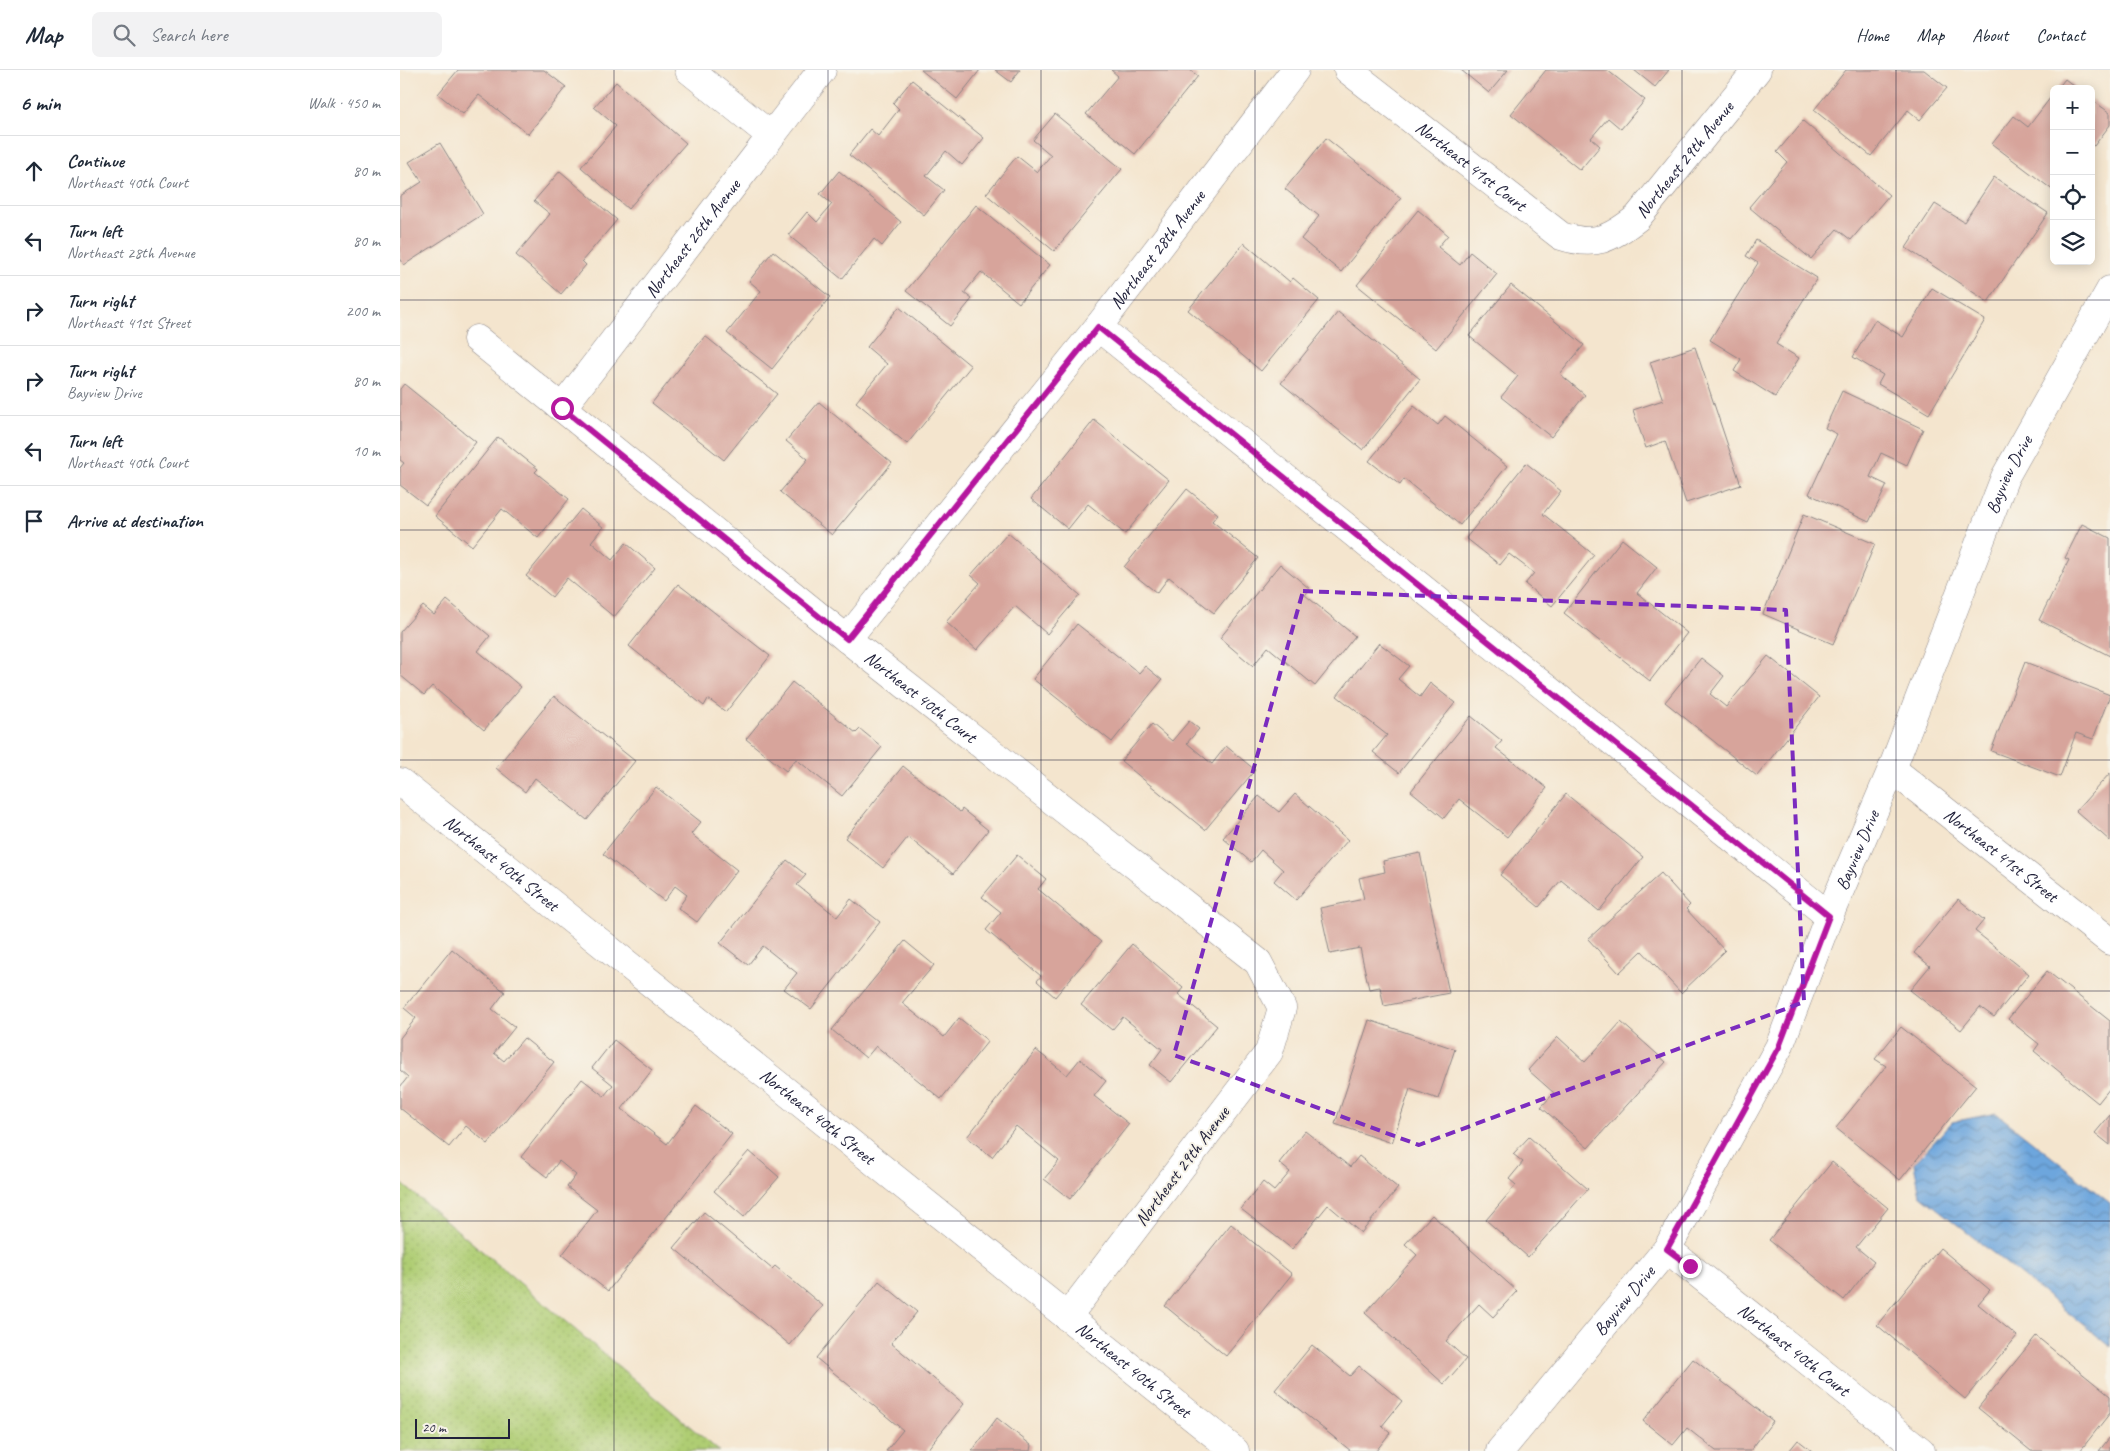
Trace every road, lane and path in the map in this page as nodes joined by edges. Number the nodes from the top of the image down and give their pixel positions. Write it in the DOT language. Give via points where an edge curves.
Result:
graph roads {
  1 [pos="689,70"];
  2 [pos="822,70"];
  3 [pos="1295,70"];
  4 [pos="1348,70"];
  5 [pos="1757,70"];
  6 [pos="770,136"];
  7 [pos="1602,239"];
  8 [pos="2110,290"];
  9 [pos="1098,327"];
  10 [pos="477,339"];
  11 [pos="562,408"];
  12 [pos="847,639"];
  13 [pos="1892,769"];
  14 [pos="400,782"];
  15 [pos="1829,916"];
  16 [pos="2110,941"];
  17 [pos="1282,1008"];
  18 [pos="1667,1249"];
  19 [pos="1067,1317"];
  20 [pos="1235,1451"];
  21 [pos="1500,1451"];
  22 [pos="1921,1451"];
  1 -- 6 [label="street"];
  2 -- 6 [label="street, Northeast 26th Avenue"];
  3 -- 9 [label="street, Northeast 28th Avenue"];
  4 -- 7 [label="street, Northeast 41st Court" via="1561,236 1581,242"];
  5 -- 7 [label="street, Northeast 29th Avenue" via="1637,218"];
  6 -- 11 [label="street, Northeast 26th Avenue"];
  8 -- 13 [label="street, Bayview Drive" via="2005,477"];
  9 -- 12 [label="street, Northeast 28th Avenue"];
  9 -- 15 [label="street"];
  10 -- 11 [label="street, Northeast 40th Court"];
  11 -- 12 [label="street, Northeast 40th Court"];
  12 -- 17 [label="street, Northeast 40th Court" via="1258,962"];
  13 -- 15 [label="street, Bayview Drive"];
  13 -- 16 [label="street, Northeast 41st Street"];
  14 -- 19 [label="street, Northeast 40th Street"];
  15 -- 18 [label="street, Bayview Drive" via="1779,1047"];
  17 -- 19 [label="street, Northeast 29th Avenue" via="1269,1052"];
  18 -- 21 [label="street, Bayview Drive"];
  18 -- 22 [label="street, Northeast 40th Court"];
  19 -- 20 [label="street, Northeast 40th Street"];
}
